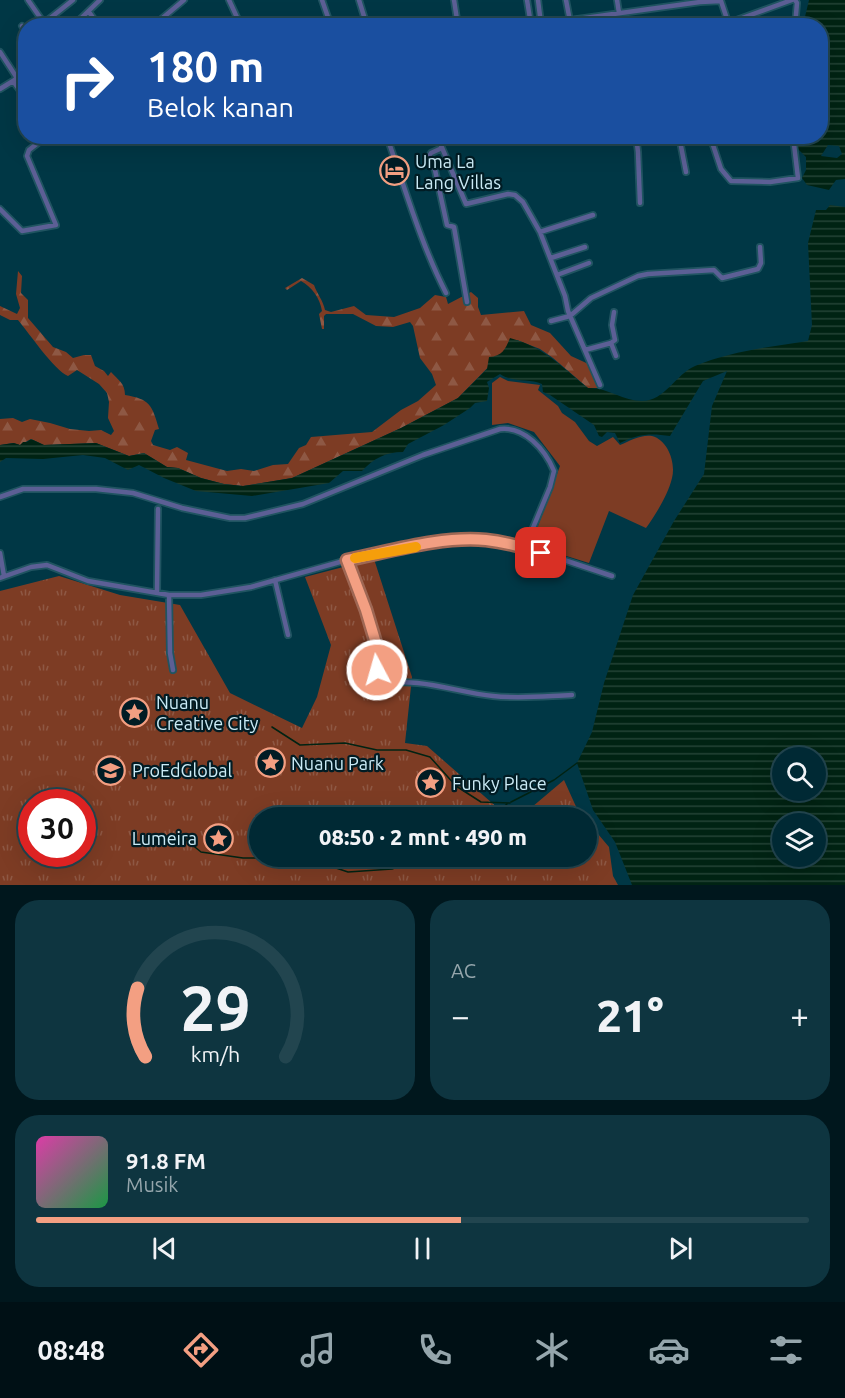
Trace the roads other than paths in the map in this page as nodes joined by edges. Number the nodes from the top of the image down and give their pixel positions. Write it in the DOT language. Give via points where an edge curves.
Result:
graph roads {
  1 [pos="28,0"];
  2 [pos="73,0"];
  3 [pos="100,0"];
  4 [pos="184,0"];
  5 [pos="229,0"];
  6 [pos="322,0"];
  7 [pos="359,0"];
  8 [pos="454,0"];
  9 [pos="527,0"];
  10 [pos="538,0"];
  11 [pos="566,0"];
  12 [pos="617,0"];
  13 [pos="659,0"];
  14 [pos="721,0"];
  15 [pos="795,0"];
  16 [pos="677,2"];
  17 [pos="690,2"];
  18 [pos="660,8"];
  19 [pos="89,12"];
  20 [pos="619,13"];
  21 [pos="41,18"];
  22 [pos="52,18"];
  23 [pos="84,18"];
  24 [pos="93,18"];
  25 [pos="163,18"];
  26 [pos="237,18"];
  27 [pos="328,18"];
  28 [pos="365,18"];
  29 [pos="457,18"];
  30 [pos="528,18"];
  31 [pos="540,18"];
  32 [pos="569,18"];
  33 [pos="588,18"];
  34 [pos="726,18"];
  35 [pos="746,18"];
  36 [pos="795,18"];
  37 [pos="0,52"];
  38 [pos="18,77"];
  39 [pos="15,79"];
  40 [pos="18,85"];
  41 [pos="0,89"];
  42 [pos="37,144"];
  43 [pos="389,144"];
  44 [pos="440,144"];
  45 [pos="637,144"];
  46 [pos="681,144"];
  47 [pos="794,144"];
  48 [pos="713,145"];
  49 [pos="442,148"];
  50 [pos="686,172"];
  51 [pos="640,203"];
  52 [pos="0,209"];
  53 [pos="593,215"];
  54 [pos="540,232"];
  55 [pos="585,247"];
  56 [pos="760,247"];
  57 [pos="551,258"];
  58 [pos="589,263"];
  59 [pos="557,275"];
  60 [pos="446,293"];
  61 [pos="467,302"];
  62 [pos="614,312"];
  63 [pos="570,316"];
  64 [pos="551,321"];
  65 [pos="611,343"];
  66 [pos="585,350"];
  67 [pos="615,356"];
  68 [pos="600,385"];
  69 [pos="0,497"];
  70 [pos="158,509"];
  71 [pos="525,547"];
  72 [pos="0,553"];
  73 [pos="347,560"];
  74 [pos="612,576"];
  75 [pos="2,577"];
  76 [pos="275,580"];
  77 [pos="156,593"];
  78 [pos="169,595"];
  79 [pos="288,635"];
  80 [pos="173,670"];
  81 [pos="572,695"];
  1 -- 21 [label="street"];
  2 -- 22 [label="street"];
  3 -- 19 [label="street"];
  4 -- 25 [label="street"];
  5 -- 26 [label="street"];
  6 -- 27 [label="street"];
  7 -- 28 [label="street"];
  8 -- 29 [label="street"];
  9 -- 30 [label="street"];
  10 -- 31 [label="street"];
  11 -- 32 [label="street"];
  12 -- 20 [label="street"];
  13 -- 18 [label="street"];
  14 -- 17 [label="street"];
  14 -- 34 [label="street"];
  15 -- 35 [label="street"];
  15 -- 36 [label="street"];
  16 -- 17 [label="street"];
  16 -- 18 [label="street"];
  18 -- 20 [label="street"];
  19 -- 23 [label="street"];
  19 -- 24 [label="street"];
  20 -- 33 [label="street"];
  37 -- 39 [label="street"];
  38 -- 39 [label="street"];
  39 -- 40 [label="street"];
  39 -- 41 [label="street"];
  42 -- 52 [label="street" via="27,156 56,225 22,231"];
  43 -- 60 [label="street" via="427,253"];
  44 -- 49 [label="street"];
  45 -- 51 [label="street"];
  46 -- 50 [label="street"];
  47 -- 48 [label="street" via="798,178 770,182 731,181 721,169"];
  49 -- 54 [label="street" via="466,204 515,195 529,209"];
  49 -- 61 [label="street" via="429,155 447,225 454,227"];
  53 -- 54 [label="street"];
  54 -- 57 [label="street"];
  55 -- 57 [label="street"];
  56 -- 63 [label="street" via="761,266 757,270 723,278 714,270 645,274 598,294"];
  57 -- 59 [label="street"];
  58 -- 59 [label="street"];
  59 -- 63 [label="street"];
  62 -- 65 [label="street" via="615,338"];
  63 -- 64 [label="street"];
  63 -- 66 [label="street"];
  65 -- 66 [label="street"];
  65 -- 67 [label="street"];
  66 -- 68 [label="street"];
  69 -- 71 [label="street" via="23,489 96,489 133,493 182,508 245,518 303,504 423,455 510,428 531,439 554,471"];
  70 -- 77 [label="street"];
  71 -- 73 [label="street" via="464,540"];
  71 -- 74 [label="street"];
  72 -- 75 [label="street"];
  73 -- 76 [label="street"];
  73 -- 81 [label="street" via="378,650 379,685 416,682 510,697"];
  75 -- 77 [label="street" via="47,565 88,581"];
  76 -- 78 [label="street" via="218,594"];
  76 -- 79 [label="street"];
  77 -- 78 [label="street"];
  78 -- 80 [label="street"];
}
